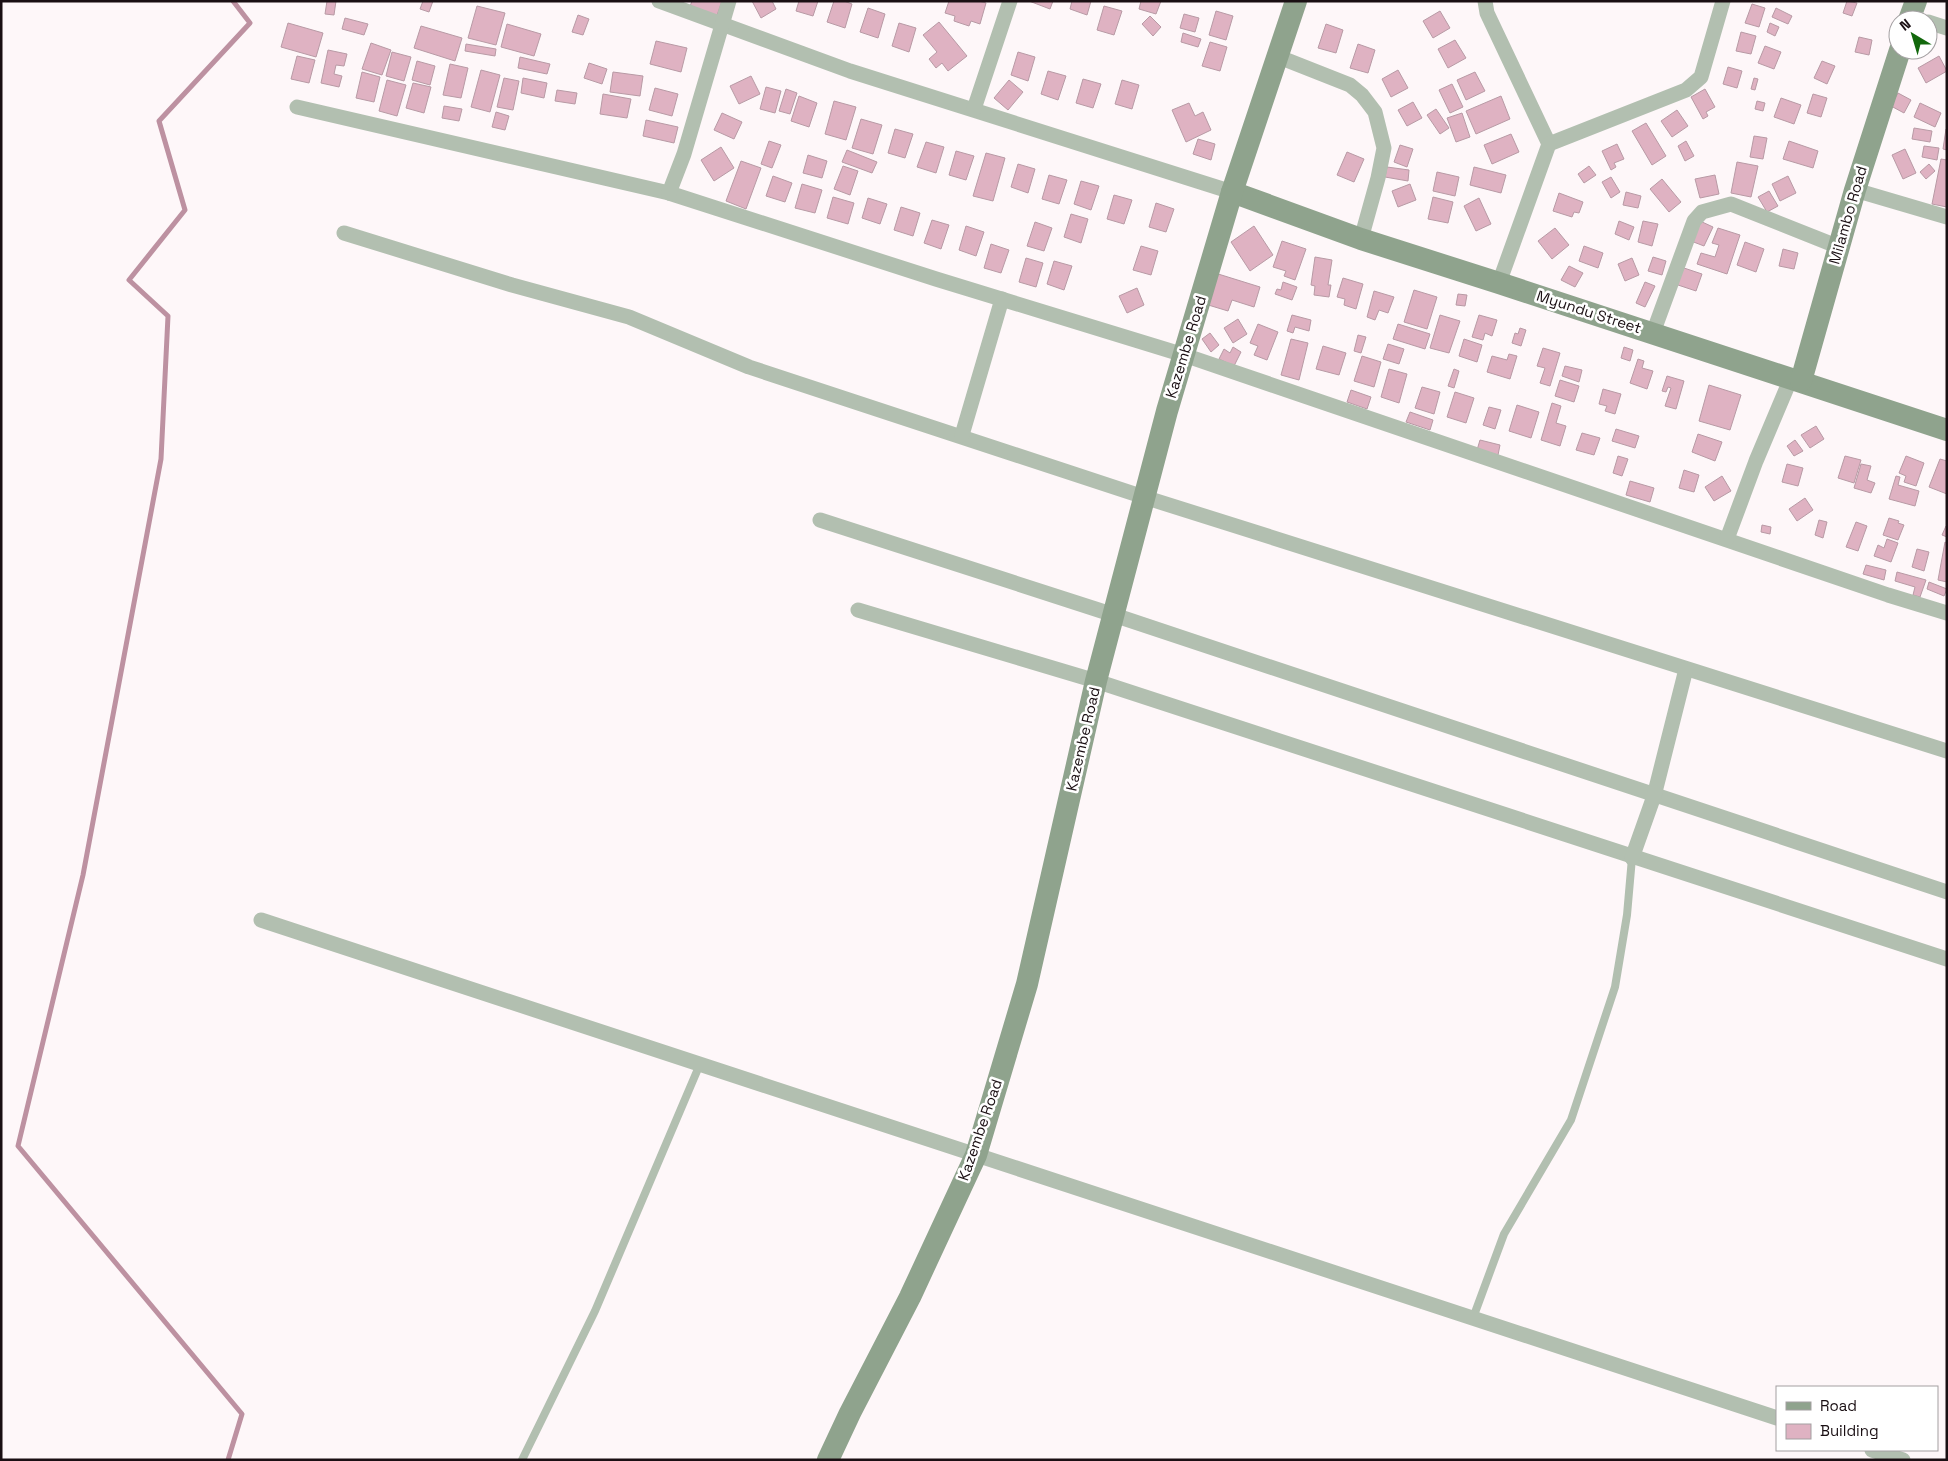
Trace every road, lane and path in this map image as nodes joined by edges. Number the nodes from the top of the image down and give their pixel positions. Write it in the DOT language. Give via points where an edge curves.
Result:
graph roads {
  1 [pos="659,1"];
  2 [pos="729,1"];
  3 [pos="1010,1"];
  4 [pos="1296,1"];
  5 [pos="1485,1"];
  6 [pos="1723,1"];
  7 [pos="721,25"];
  8 [pos="1279,57"];
  9 [pos="1897,60"];
  10 [pos="297,107"];
  11 [pos="974,109"];
  12 [pos="1549,144"];
  13 [pos="1855,190"];
  14 [pos="1232,192"];
  15 [pos="669,193"];
  16 [pos="1947,217"];
  17 [pos="344,233"];
  18 [pos="1361,239"];
  19 [pos="1839,247"];
  20 [pos="1499,282"];
  21 [pos="1002,299"];
  22 [pos="1653,333"];
  23 [pos="1184,354"];
  24 [pos="1796,380"];
  25 [pos="1947,430"];
  26 [pos="962,435"];
  27 [pos="1144,496"];
  28 [pos="820,520"];
  29 [pos="1727,540"];
  30 [pos="858,610"];
  31 [pos="1947,613"];
  32 [pos="1114,615"];
  33 [pos="1686,669"];
  34 [pos="1096,681"];
  35 [pos="1947,751"];
  36 [pos="1654,796"];
  37 [pos="1632,858"];
  38 [pos="1947,892"];
  39 [pos="261,920"];
  40 [pos="1947,960"];
  41 [pos="700,1064"];
  42 [pos="976,1155"];
  43 [pos="1473,1318"];
  44 [pos="1776,1418"];
  45 [pos="1875,1451"];
  46 [pos="522,1460"];
  47 [pos="828,1460"];
  48 [pos="1903,1460"];
  1 -- 7 [label="street"];
  2 -- 7 [label="street"];
  3 -- 11 [label="street"];
  4 -- 8 [label="main road, Kazembe Road"];
  5 -- 12 [label="street" via="1487,13"];
  6 -- 12 [label="street" via="1700,77 1686,90"];
  7 -- 11 [label="street" via="850,71"];
  7 -- 15 [label="street" via="684,154"];
  8 -- 14 [label="main road, Kazembe Road"];
  8 -- 18 [label="street" via="1350,85 1375,112 1384,148"];
  9 -- 13 [label="main road, Milambo Road"];
  10 -- 15 [label="street"];
  11 -- 14 [label="street"];
  12 -- 20 [label="street"];
  13 -- 16 [label="street"];
  13 -- 19 [label="main road, Milambo Road"];
  14 -- 18 [label="main road, Myundu Street"];
  14 -- 23 [label="main road, Kazembe Road"];
  15 -- 21 [label="street"];
  17 -- 26 [label="street" via="629,317 749,367"];
  18 -- 20 [label="main road, Myundu Street"];
  19 -- 22 [label="street" via="1731,204 1702,212 1694,221"];
  19 -- 24 [label="main road, Milambo Road"];
  20 -- 22 [label="main road, Myundu Street"];
  21 -- 23 [label="street"];
  21 -- 26 [label="street"];
  22 -- 24 [label="main road, Myundu Street"];
  23 -- 27 [label="main road, Kazembe Road"];
  23 -- 29 [label="street"];
  24 -- 25 [label="main road, Myundu Street"];
  24 -- 29 [label="street" via="1756,461"];
  26 -- 27 [label="street"];
  27 -- 32 [label="main road, Kazembe Road"];
  27 -- 33 [label="street"];
  28 -- 32 [label="street"];
  29 -- 31 [label="street"];
  30 -- 34 [label="street"];
  32 -- 34 [label="main road, Kazembe Road"];
  32 -- 36 [label="street"];
  33 -- 35 [label="street"];
  33 -- 36 [label="street"];
  34 -- 37 [label="street"];
  34 -- 42 [label="main road, Kazembe Road" via="1027,984"];
  36 -- 37 [label="street"];
  36 -- 38 [label="street"];
  37 -- 40 [label="street"];
  37 -- 43 [label="lane" via="1616,987 1571,1120 1504,1234"];
  39 -- 41 [label="street"];
  41 -- 42 [label="street"];
  41 -- 46 [label="lane" via="595,1311"];
  42 -- 43 [label="street"];
  42 -- 47 [label="main road, Kazembe Road" via="910,1297"];
  43 -- 44 [label="street"];
  45 -- 48 [label="street"];
}
